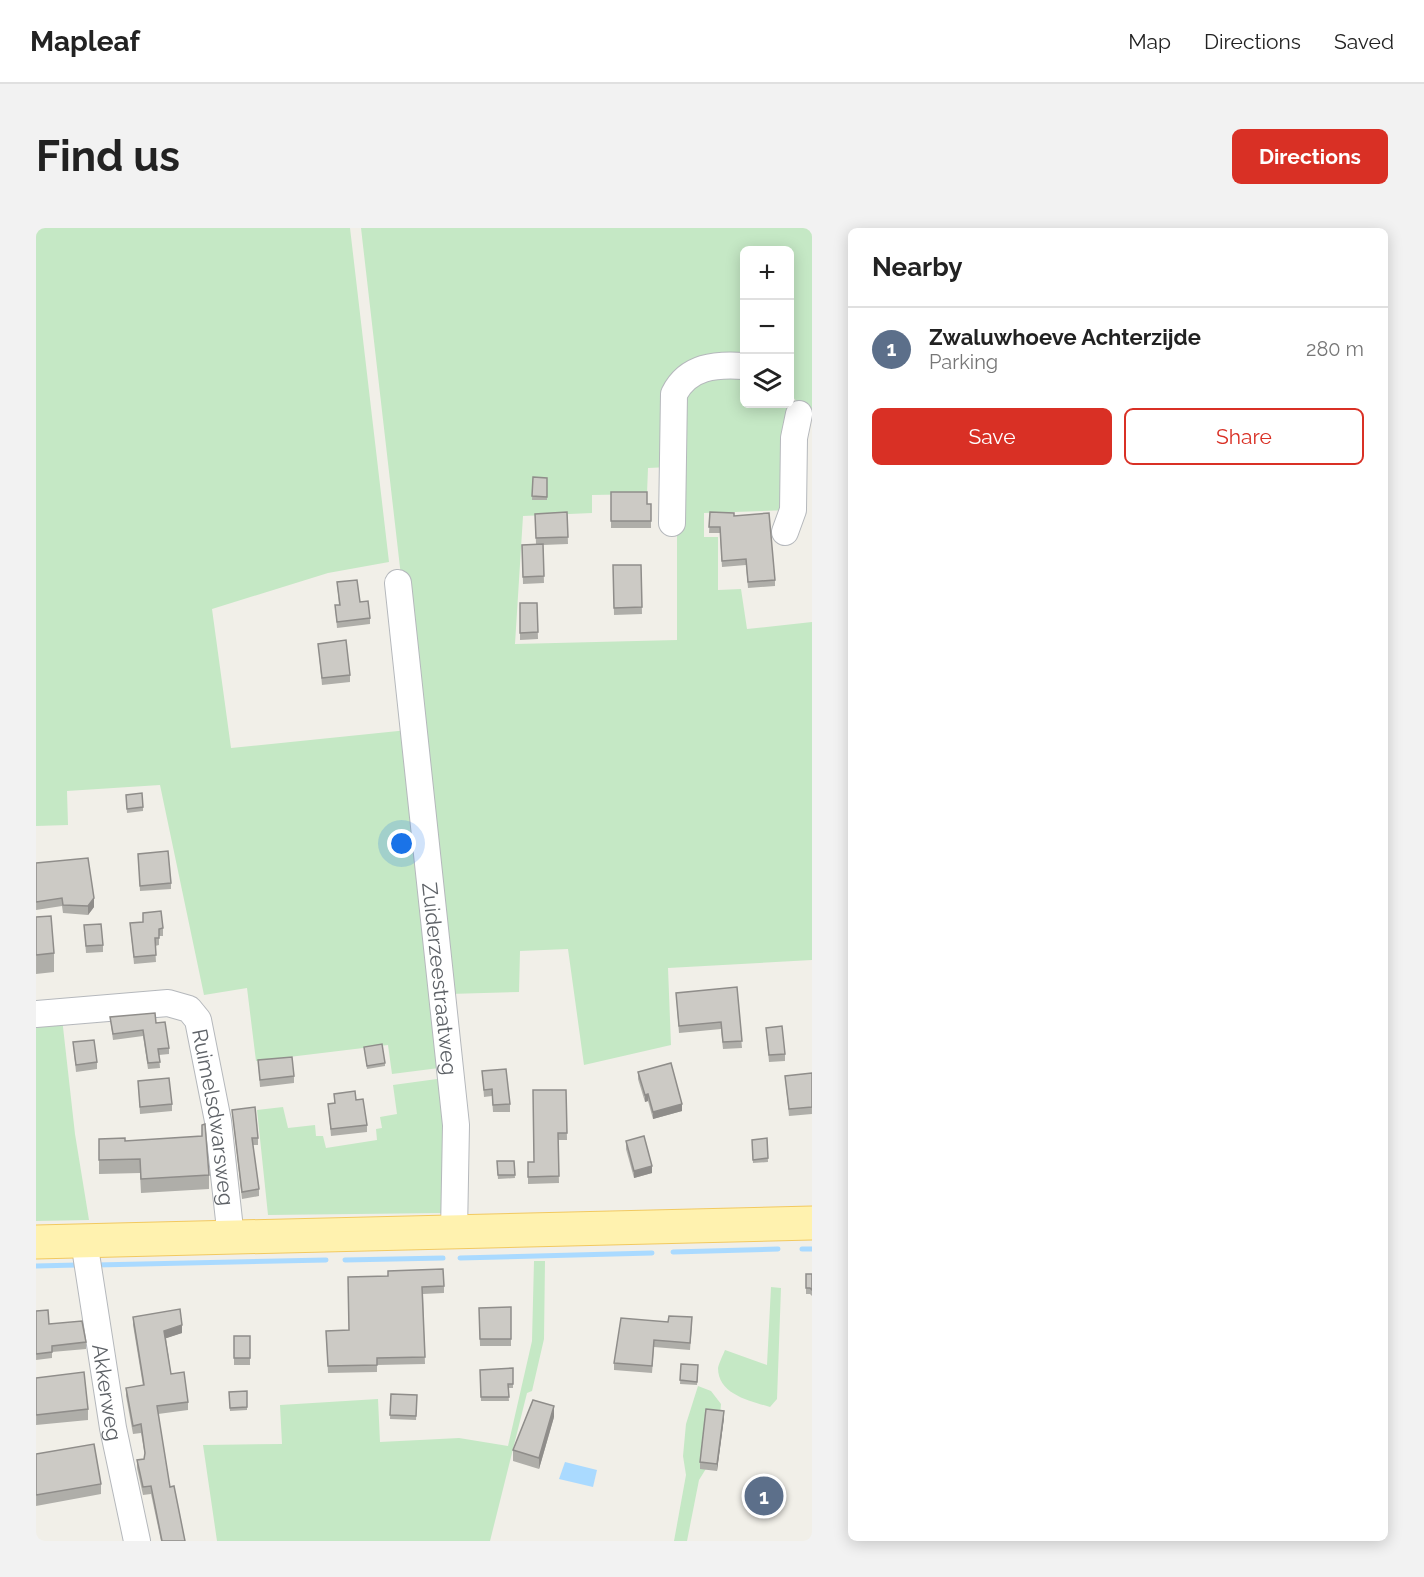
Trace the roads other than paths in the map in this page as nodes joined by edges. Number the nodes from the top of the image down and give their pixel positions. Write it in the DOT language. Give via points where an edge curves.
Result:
graph roads {
  1 [pos="740,366"];
  2 [pos="800,409"];
  3 [pos="672,523"];
  4 [pos="785,532"];
  5 [pos="398,583"];
  6 [pos="36,1014"];
  7 [pos="812,1223"];
  8 [pos="454,1232"];
  9 [pos="231,1239"];
  10 [pos="84,1241"];
  11 [pos="36,1242"];
  12 [pos="137,1541"];
  1 -- 3 [label="street" via="693,372 679,383 674,394"];
  2 -- 4 [label="street" via="794,438 793,510"];
  5 -- 8 [label="street, Zuiderzeestraatweg" via="456,1125"];
  6 -- 9 [label="street, Ruimelsdwarsweg" via="168,1003 189,1009 198,1020 218,1121"];
  7 -- 8 [label="main road"];
  8 -- 9 [label="main road"];
  9 -- 10 [label="main road"];
  10 -- 11 [label="main road"];
  10 -- 12 [label="street, Akkerweg" via="113,1428"];
}
